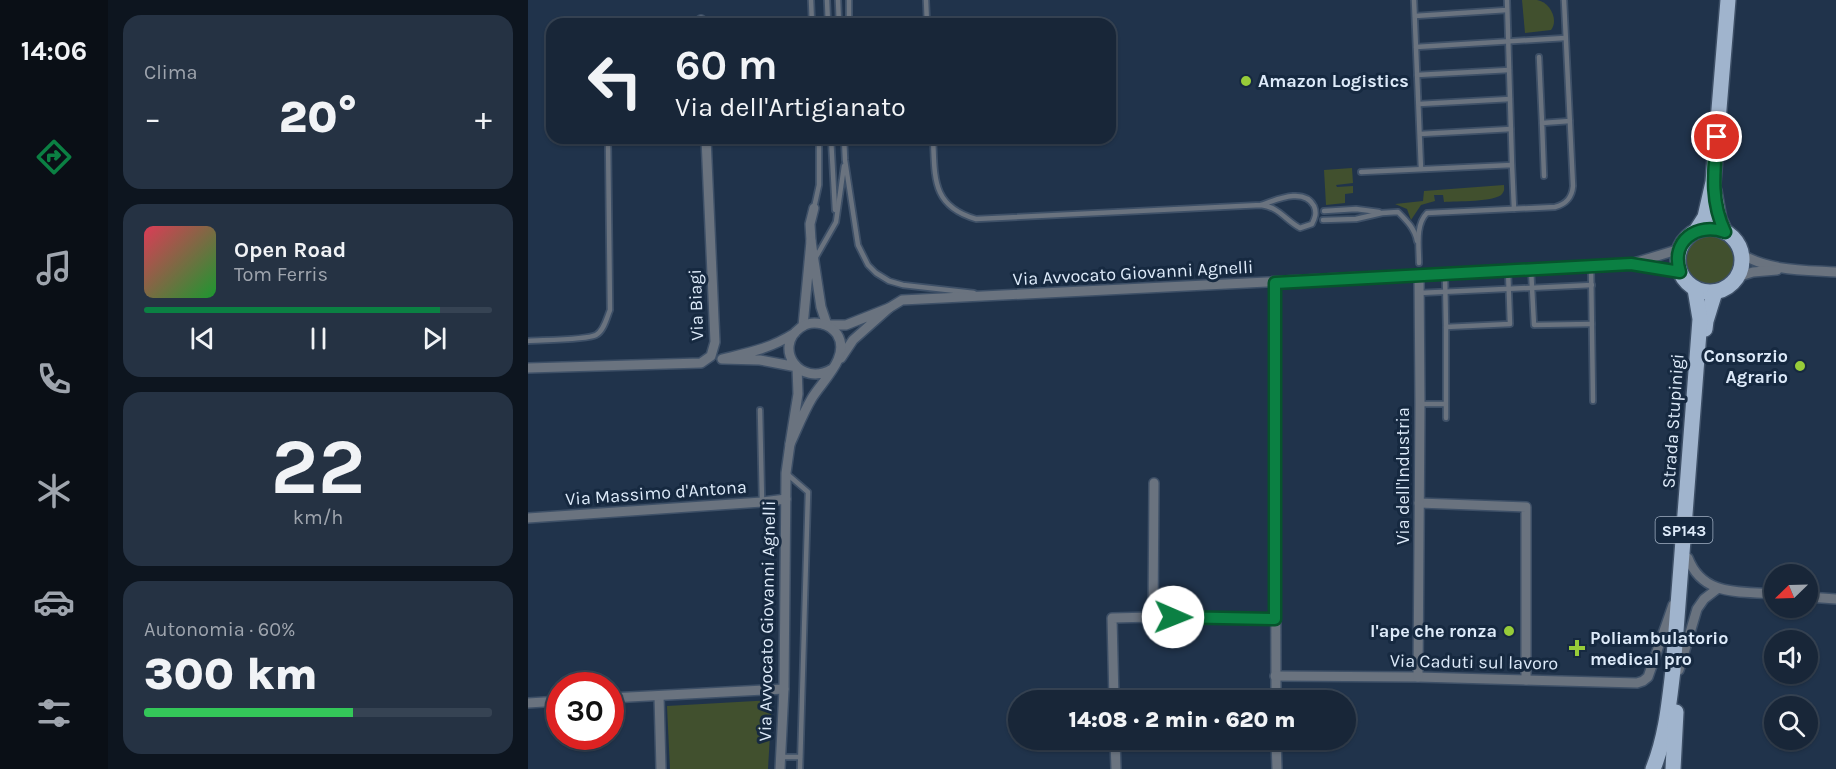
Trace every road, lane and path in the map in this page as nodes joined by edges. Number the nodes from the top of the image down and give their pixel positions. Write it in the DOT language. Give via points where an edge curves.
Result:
graph roads {
  1 [pos="811,0"];
  2 [pos="827,0"];
  3 [pos="838,0"];
  4 [pos="849,0"];
  5 [pos="926,0"];
  6 [pos="1414,0"];
  7 [pos="1507,0"];
  8 [pos="1564,0"];
  9 [pos="1728,0"];
  10 [pos="1507,10"];
  11 [pos="1415,16"];
  12 [pos="812,18"];
  13 [pos="828,18"];
  14 [pos="839,18"];
  15 [pos="849,18"];
  16 [pos="927,18"];
  17 [pos="1565,38"];
  18 [pos="1508,41"];
  19 [pos="1416,47"];
  20 [pos="1539,57"];
  21 [pos="1509,70"];
  22 [pos="1417,75"];
  23 [pos="1510,99"];
  24 [pos="1419,104"];
  25 [pos="1569,121"];
  26 [pos="1542,123"];
  27 [pos="1511,129"];
  28 [pos="1420,134"];
  29 [pos="608,144"];
  30 [pos="706,144"];
  31 [pos="819,144"];
  32 [pos="831,144"];
  33 [pos="844,144"];
  34 [pos="933,144"];
  35 [pos="845,160"];
  36 [pos="1512,165"];
  37 [pos="1421,170"];
  38 [pos="1361,172"];
  39 [pos="1544,176"];
  40 [pos="1713,182"];
  41 [pos="1261,205"];
  42 [pos="814,208"];
  43 [pos="1514,209"];
  44 [pos="1324,211"];
  45 [pos="1382,213"];
  46 [pos="1323,220"];
  47 [pos="836,222"];
  48 [pos="1696,231"];
  49 [pos="1725,232"];
  50 [pos="811,241"];
  51 [pos="1680,249"];
  52 [pos="1419,251"];
  53 [pos="1741,254"];
  54 [pos="1419,263"];
  55 [pos="1631,264"];
  56 [pos="1591,266"];
  57 [pos="1531,269"];
  58 [pos="1785,269"];
  59 [pos="1508,270"];
  60 [pos="815,271"];
  61 [pos="1680,272"];
  62 [pos="1836,272"];
  63 [pos="1419,274"];
  64 [pos="1445,274"];
  65 [pos="1737,277"];
  66 [pos="1275,283"];
  67 [pos="1592,285"];
  68 [pos="1532,287"];
  69 [pos="1509,289"];
  70 [pos="1695,289"];
  71 [pos="1445,292"];
  72 [pos="1715,292"];
  73 [pos="1419,293"];
  74 [pos="1002,296"];
  75 [pos="889,308"];
  76 [pos="1592,324"];
  77 [pos="827,325"];
  78 [pos="803,326"];
  79 [pos="1446,327"];
  80 [pos="795,333"];
  81 [pos="528,341"];
  82 [pos="723,358"];
  83 [pos="707,360"];
  84 [pos="835,366"];
  85 [pos="797,367"];
  86 [pos="528,368"];
  87 [pos="1593,401"];
  88 [pos="1420,404"];
  89 [pos="1445,404"];
  90 [pos="760,410"];
  91 [pos="1446,418"];
  92 [pos="790,444"];
  93 [pos="786,473"];
  94 [pos="1154,483"];
  95 [pos="786,499"];
  96 [pos="762,502"];
  97 [pos="1419,503"];
  98 [pos="528,518"];
  99 [pos="1688,558"];
  100 [pos="1679,588"];
  101 [pos="1717,589"];
  102 [pos="1764,593"];
  103 [pos="1818,598"];
  104 [pos="1836,599"];
  105 [pos="1153,617"];
  106 [pos="1275,619"];
  107 [pos="1679,670"];
  108 [pos="1275,676"];
  109 [pos="1418,677"];
  110 [pos="1526,680"];
  111 [pos="784,689"];
  112 [pos="1114,690"];
  113 [pos="1276,690"];
  114 [pos="659,696"];
  115 [pos="624,697"];
  116 [pos="546,702"];
  117 [pos="528,703"];
  118 [pos="1115,750"];
  119 [pos="1276,750"];
  120 [pos="781,757"];
  121 [pos="800,757"];
  122 [pos="661,769"];
  123 [pos="780,769"];
  124 [pos="800,769"];
  125 [pos="1116,769"];
  126 [pos="1277,769"];
  127 [pos="1653,769"];
  128 [pos="1673,769"];
  1 -- 12 [label="lane"];
  2 -- 13 [label="lane"];
  3 -- 14 [label="lane"];
  4 -- 15 [label="lane"];
  5 -- 16 [label="lane"];
  6 -- 11 [label="lane"];
  7 -- 10 [label="lane"];
  8 -- 17 [label="lane"];
  9 -- 40 [label="main road"];
  10 -- 11 [label="lane"];
  10 -- 18 [label="lane"];
  11 -- 19 [label="lane"];
  17 -- 18 [label="lane"];
  17 -- 25 [label="lane"];
  18 -- 19 [label="lane"];
  18 -- 21 [label="lane"];
  19 -- 22 [label="lane"];
  20 -- 26 [label="lane"];
  21 -- 22 [label="lane"];
  21 -- 23 [label="lane"];
  22 -- 24 [label="lane"];
  23 -- 24 [label="lane"];
  23 -- 27 [label="lane"];
  24 -- 28 [label="lane"];
  25 -- 26 [label="lane"];
  25 -- 43 [label="lane" via="1573,186 1566,203"];
  26 -- 39 [label="lane"];
  27 -- 28 [label="lane"];
  27 -- 36 [label="lane"];
  28 -- 37 [label="lane"];
  29 -- 81 [label="lane" via="610,310 602,330 596,335"];
  30 -- 83 [label="street, Via Biagi" via="715,342"];
  31 -- 42 [label="lane" via="819,185"];
  32 -- 47 [label="lane"];
  33 -- 35 [label="lane"];
  34 -- 41 [label="lane" via="935,179 941,195 956,211 976,219"];
  35 -- 47 [label="lane"];
  35 -- 74 [label="lane" via="858,245 862,257 876,273 903,285"];
  36 -- 37 [label="lane"];
  36 -- 43 [label="lane"];
  37 -- 38 [label="lane"];
  40 -- 48 [label="main road" via="1705,217"];
  40 -- 49 [label="main road"];
  41 -- 41 [label="lane" via="1279,210 1300,228 1315,219 1313,206 1303,197"];
  42 -- 50 [label="street"];
  43 -- 52 [label="lane" via="1427,213 1419,226"];
  44 -- 45 [label="lane" via="1356,209"];
  45 -- 46 [label="lane"];
  45 -- 52 [label="lane" via="1398,212 1407,221 1416,234"];
  47 -- 60 [label="lane" via="816,256"];
  48 -- 49 [label="main road"];
  48 -- 51 [label="main road"];
  49 -- 53 [label="main road"];
  50 -- 60 [label="street"];
  50 -- 78 [label="street"];
  51 -- 55 [label="street, Via Avvocato Giovanni Agnelli"];
  51 -- 61 [label="main road"];
  52 -- 54 [label="lane"];
  53 -- 58 [label="street" via="1754,262"];
  53 -- 65 [label="main road"];
  55 -- 56 [label="street, Via Avvocato Giovanni Agnelli"];
  55 -- 61 [label="street, Via Avvocato Giovanni Agnelli"];
  56 -- 57 [label="street, Via Avvocato Giovanni Agnelli"];
  56 -- 67 [label="lane"];
  57 -- 59 [label="street, Via Avvocato Giovanni Agnelli"];
  57 -- 68 [label="lane"];
  58 -- 62 [label="street"];
  58 -- 65 [label="street"];
  59 -- 64 [label="street, Via Avvocato Giovanni Agnelli"];
  59 -- 69 [label="lane"];
  60 -- 77 [label="street"];
  61 -- 70 [label="main road"];
  63 -- 64 [label="street, Via Avvocato Giovanni Agnelli"];
  63 -- 66 [label="street, Via Avvocato Giovanni Agnelli"];
  63 -- 73 [label="street, Via dell'Industria"];
  64 -- 71 [label="lane"];
  65 -- 72 [label="main road"];
  66 -- 74 [label="street, Via Avvocato Giovanni Agnelli"];
  66 -- 106 [label="street"];
  67 -- 68 [label="lane"];
  67 -- 76 [label="lane"];
  68 -- 69 [label="lane"];
  68 -- 76 [label="lane" via="1534,325"];
  69 -- 71 [label="lane"];
  69 -- 79 [label="lane" via="1510,324"];
  70 -- 72 [label="main road"];
  70 -- 100 [label="main road, Strada Stupinigi / SP143" via="1700,319"];
  71 -- 73 [label="lane"];
  71 -- 79 [label="lane"];
  72 -- 99 [label="main road, Strada Stupinigi / SP143" via="1706,321"];
  73 -- 88 [label="street, Via dell'Industria"];
  74 -- 75 [label="street, Via Avvocato Giovanni Agnelli" via="903,300"];
  75 -- 77 [label="street, Via Avvocato Giovanni Agnelli" via="846,325"];
  75 -- 84 [label="street" via="854,340"];
  76 -- 87 [label="lane"];
  77 -- 78 [label="street"];
  77 -- 84 [label="street" via="839,337 841,346"];
  78 -- 80 [label="street"];
  79 -- 89 [label="lane"];
  80 -- 82 [label="street" via="758,351"];
  80 -- 85 [label="street" via="789,350"];
  82 -- 83 [label="street"];
  82 -- 85 [label="street"];
  83 -- 86 [label="street, Via Biagi"];
  84 -- 85 [label="street" via="818,375"];
  84 -- 92 [label="street" via="811,400"];
  85 -- 92 [label="street, Via Avvocato Giovanni Agnelli" via="798,394"];
  88 -- 89 [label="lane"];
  88 -- 97 [label="street, Via dell'Industria"];
  89 -- 91 [label="lane"];
  90 -- 96 [label="lane"];
  92 -- 93 [label="street, Via Avvocato Giovanni Agnelli"];
  93 -- 95 [label="street, Via Avvocato Giovanni Agnelli"];
  93 -- 121 [label="lane" via="808,492"];
  94 -- 105 [label="street"];
  95 -- 96 [label="street, Via Massimo d'Antona"];
  95 -- 111 [label="street, Via Avvocato Giovanni Agnelli"];
  96 -- 98 [label="street, Via Massimo d'Antona"];
  97 -- 109 [label="street, Via dell'Industria"];
  97 -- 110 [label="street" via="1526,507"];
  99 -- 101 [label="street" via="1703,581"];
  99 -- 107 [label="main road, Strada Stupinigi / SP143"];
  100 -- 110 [label="street, Via Caduti sul lavoro" via="1648,677 1643,681"];
  100 -- 127 [label="main road, Strada Stupinigi / SP143" via="1667,718"];
  101 -- 102 [label="street"];
  101 -- 107 [label="street" via="1697,609"];
  103 -- 104 [label="street"];
  105 -- 106 [label="street"];
  105 -- 112 [label="street" via="1112,618"];
  106 -- 108 [label="street"];
  107 -- 128 [label="main road, Strada Stupinigi / SP143"];
  108 -- 109 [label="street, Via Caduti sul lavoro"];
  108 -- 113 [label="street"];
  109 -- 110 [label="street, Via Caduti sul lavoro"];
  111 -- 114 [label="street"];
  111 -- 120 [label="street, Via Avvocato Giovanni Agnelli"];
  114 -- 115 [label="street"];
  114 -- 122 [label="street"];
  116 -- 117 [label="street"];
  118 -- 125 [label="street"];
  119 -- 126 [label="street"];
  120 -- 121 [label="lane"];
  120 -- 123 [label="street, Via Avvocato Giovanni Agnelli"];
  121 -- 124 [label="lane"];
}
